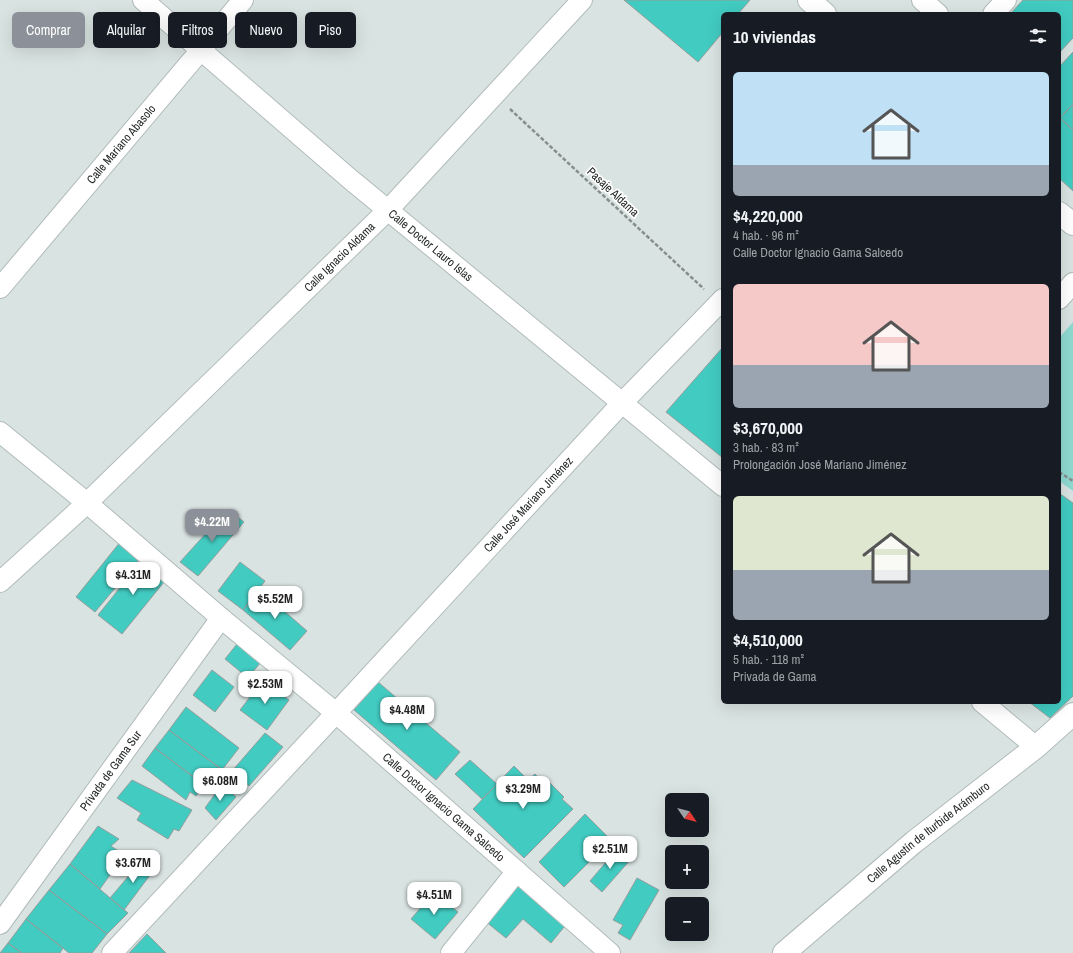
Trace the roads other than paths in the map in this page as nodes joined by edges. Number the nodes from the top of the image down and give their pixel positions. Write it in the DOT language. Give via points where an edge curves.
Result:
graph roads {
  1 [pos="143,0"];
  2 [pos="243,0"];
  3 [pos="582,0"];
  4 [pos="809,0"];
  5 [pos="922,0"];
  6 [pos="1006,0"];
  7 [pos="823,12"];
  8 [pos="936,12"];
  9 [pos="995,12"];
  10 [pos="201,50"];
  11 [pos="388,210"];
  12 [pos="1061,215"];
  13 [pos="1073,224"];
  14 [pos="1073,283"];
  15 [pos="0,288"];
  16 [pos="1061,297"];
  17 [pos="721,301"];
  18 [pos="622,403"];
  19 [pos="0,432"];
  20 [pos="721,484"];
  21 [pos="86,503"];
  22 [pos="0,582"];
  23 [pos="222,618"];
  24 [pos="984,704"];
  25 [pos="336,713"];
  26 [pos="1073,714"];
  27 [pos="1036,747"];
  28 [pos="517,871"];
  29 [pos="0,924"];
  30 [pos="112,953"];
  31 [pos="451,953"];
  32 [pos="610,953"];
  33 [pos="784,953"];
  1 -- 10 [label="street, Calle Doctor Lauro Islas"];
  2 -- 10 [label="street, Calle Mariano Abasolo"];
  3 -- 11 [label="street, Calle Ignacio Aldama"];
  4 -- 7 [label="street"];
  5 -- 8 [label="street"];
  6 -- 9 [label="street"];
  10 -- 11 [label="street, Calle Doctor Lauro Islas"];
  10 -- 15 [label="street, Calle Mariano Abasolo"];
  11 -- 18 [label="street, Calle Doctor Lauro Islas"];
  11 -- 21 [label="street, Calle Ignacio Aldama"];
  12 -- 13 [label="street"];
  14 -- 16 [label="street"];
  17 -- 18 [label="street, Calle José Mariano Jiménez"];
  18 -- 20 [label="street, Calle Doctor Lauro Islas"];
  18 -- 25 [label="street, Calle José Mariano Jiménez"];
  19 -- 21 [label="street, Calle Doctor Ignacio Gama Salcedo"];
  21 -- 22 [label="street, Calle Ignacio Aldama"];
  21 -- 23 [label="street, Calle Doctor Ignacio Gama Salcedo"];
  23 -- 25 [label="street, Calle Doctor Ignacio Gama Salcedo"];
  23 -- 29 [label="street, Privada de Gama Sur"];
  24 -- 27 [label="street"];
  25 -- 28 [label="street, Calle Doctor Ignacio Gama Salcedo"];
  25 -- 30 [label="street, Calle José Mariano Jiménez"];
  26 -- 27 [label="street, Calle Agustín de Iturbide Arámburo"];
  27 -- 33 [label="street, Calle Agustín de Iturbide Arámburo" via="914,842"];
  28 -- 31 [label="street"];
  28 -- 32 [label="street, Calle Doctor Ignacio Gama Salcedo"];
}
